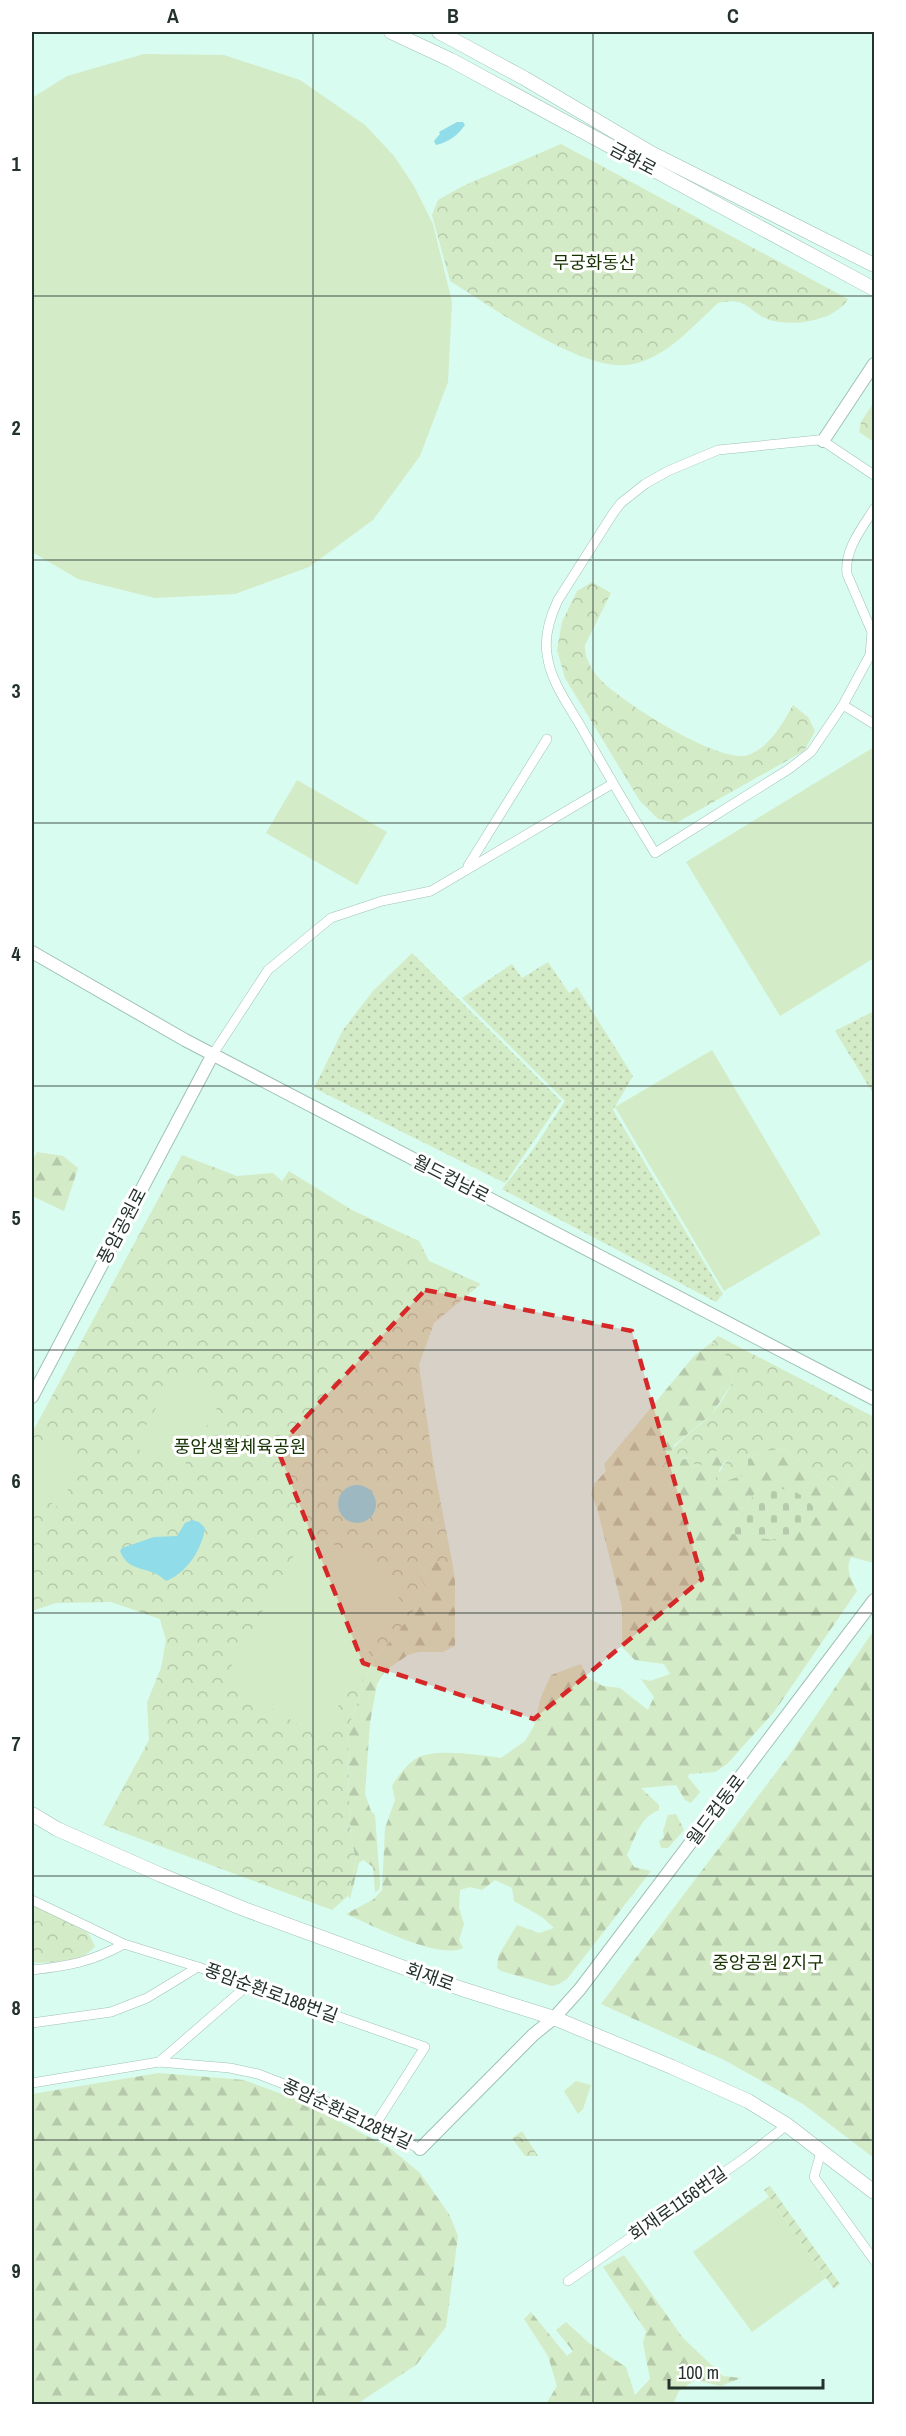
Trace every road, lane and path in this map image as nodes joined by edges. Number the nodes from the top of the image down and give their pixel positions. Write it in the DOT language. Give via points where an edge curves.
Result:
graph roads {
  1 [pos="391,32"];
  2 [pos="439,32"];
  3 [pos="874,266"];
  4 [pos="874,289"];
  5 [pos="874,364"];
  6 [pos="824,441"];
  7 [pos="874,475"];
  8 [pos="874,509"];
  9 [pos="843,705"];
  10 [pos="874,724"];
  11 [pos="547,739"];
  12 [pos="612,784"];
  13 [pos="467,868"];
  14 [pos="32,952"];
  15 [pos="213,1054"];
  16 [pos="32,1396"];
  17 [pos="874,1399"];
  18 [pos="874,1600"];
  19 [pos="32,1814"];
  20 [pos="32,1900"];
  21 [pos="124,1944"];
  22 [pos="198,1967"];
  23 [pos="32,1970"];
  24 [pos="248,1985"];
  25 [pos="554,2018"];
  26 [pos="32,2023"];
  27 [pos="159,2062"];
  28 [pos="32,2084"];
  29 [pos="375,2125"];
  30 [pos="787,2125"];
  31 [pos="420,2149"];
  32 [pos="821,2152"];
  33 [pos="874,2192"];
  34 [pos="874,2260"];
  35 [pos="568,2281"];
  1 -- 4 [label="main road, 금화로" via="451,60"];
  2 -- 3 [label="main road, 금화로" via="651,153"];
  5 -- 6 [label="street"];
  6 -- 7 [label="street"];
  6 -- 12 [label="street" via="718,450 668,471 621,503 581,562 552,612 547,657 558,687"];
  8 -- 9 [label="street" via="846,564 873,637 870,655"];
  9 -- 10 [label="street"];
  9 -- 12 [label="street" via="803,760 655,853"];
  11 -- 13 [label="street"];
  12 -- 13 [label="street"];
  13 -- 15 [label="street" via="430,891 331,918 268,970"];
  14 -- 15 [label="street, 월드컵남로"];
  15 -- 16 [label="street, 풍암공원로"];
  15 -- 17 [label="street, 월드컵남로"];
  18 -- 25 [label="street, 월드컵동로"];
  19 -- 25 [label="main road, 회재로" via="57,1829 243,1909 462,1989"];
  20 -- 21 [label="street, 풍암순환로188번길"];
  21 -- 22 [label="street, 풍암순환로188번길"];
  21 -- 23 [label="street" via="96,1959"];
  22 -- 24 [label="street, 풍암순환로188번길"];
  22 -- 26 [label="street" via="147,1998 111,2012"];
  24 -- 27 [label="street"];
  24 -- 29 [label="street, 풍암순환로188번길" via="425,2047"];
  25 -- 30 [label="main road, 회재로" via="748,2101"];
  25 -- 31 [label="street, 풍암순환로128번길" via="532,2035"];
  27 -- 28 [label="street, 풍암순환로128번길"];
  27 -- 29 [label="street, 풍암순환로128번길" via="258,2074"];
  29 -- 31 [label="street, 풍암순환로128번길"];
  30 -- 32 [label="main road, 회재로"];
  30 -- 35 [label="street, 회재로1156번길"];
  32 -- 33 [label="main road, 회재로"];
  32 -- 34 [label="street" via="814,2177"];
}
